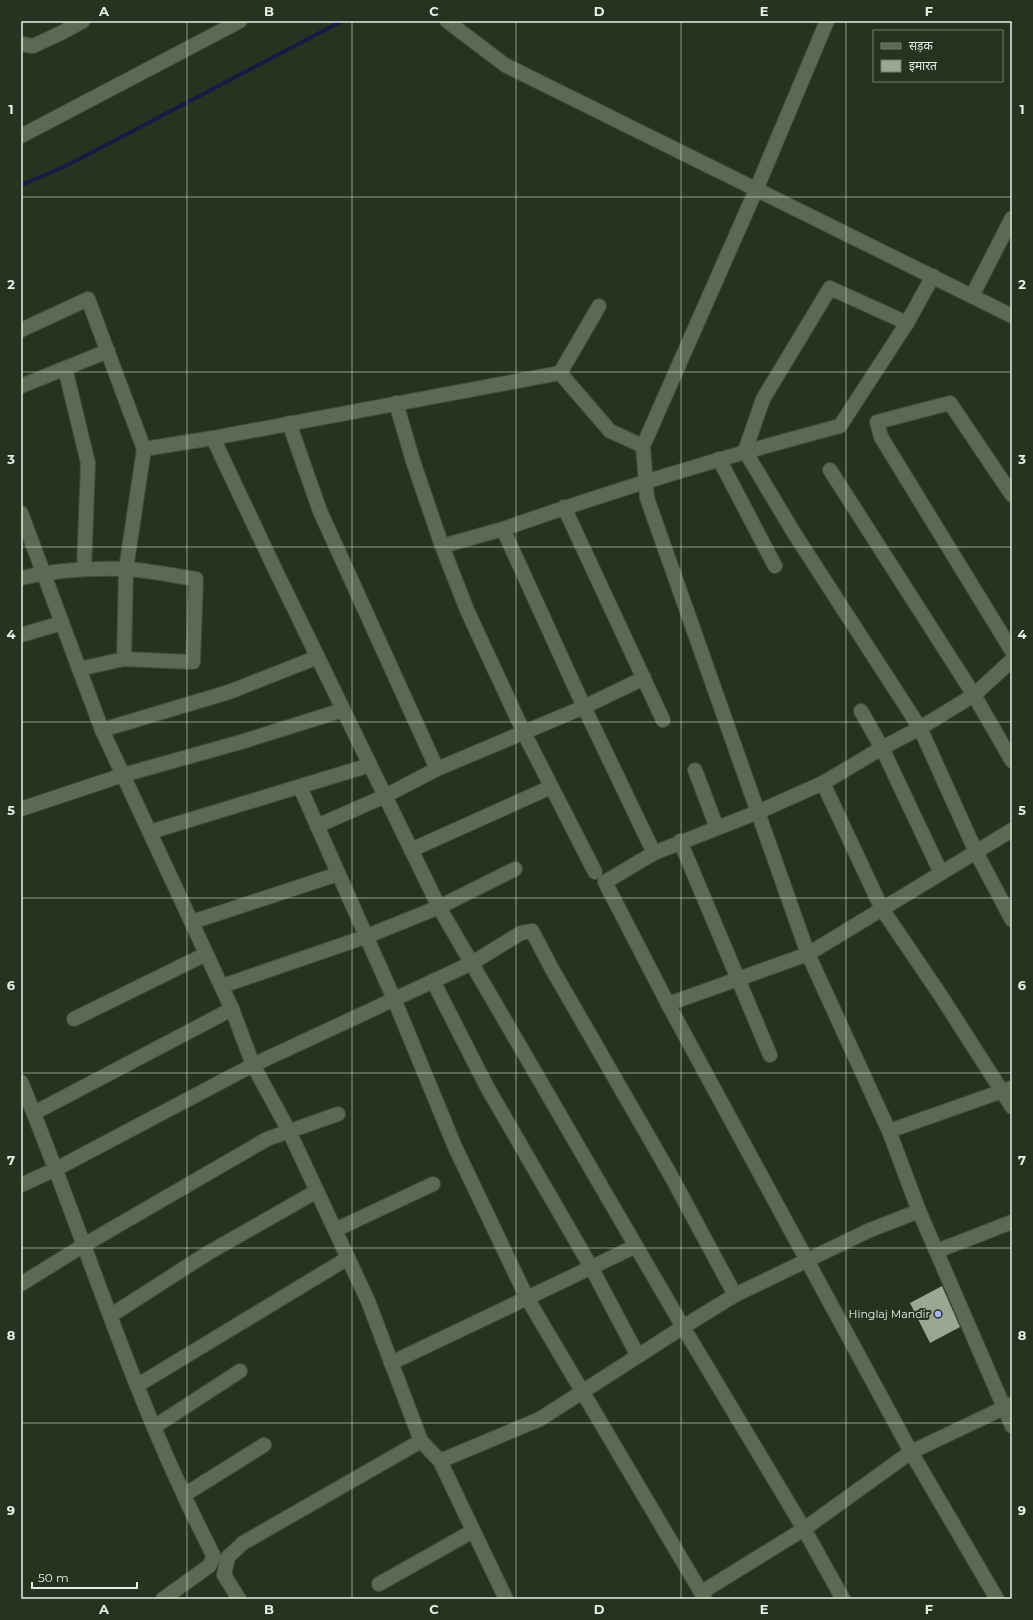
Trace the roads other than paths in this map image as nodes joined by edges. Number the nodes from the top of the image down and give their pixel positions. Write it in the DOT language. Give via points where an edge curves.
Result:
graph roads {
  1 [pos="83,21"];
  2 [pos="240,21"];
  3 [pos="447,21"];
  4 [pos="827,21"];
  5 [pos="59,27"];
  6 [pos="21,44"];
  7 [pos="21,136"];
  8 [pos="756,190"];
  9 [pos="1012,218"];
  10 [pos="933,276"];
  11 [pos="972,296"];
  12 [pos="599,306"];
  13 [pos="1012,316"];
  14 [pos="907,323"];
  15 [pos="21,330"];
  16 [pos="108,350"];
  17 [pos="65,368"];
  18 [pos="560,373"];
  19 [pos="21,386"];
  20 [pos="396,403"];
  21 [pos="290,423"];
  22 [pos="213,438"];
  23 [pos="643,446"];
  24 [pos="144,449"];
  25 [pos="745,451"];
  26 [pos="719,459"];
  27 [pos="830,470"];
  28 [pos="646,481"];
  29 [pos="1012,493"];
  30 [pos="564,507"];
  31 [pos="21,513"];
  32 [pos="503,529"];
  33 [pos="442,546"];
  34 [pos="775,566"];
  35 [pos="84,569"];
  36 [pos="126,569"];
  37 [pos="43,573"];
  38 [pos="21,578"];
  39 [pos="62,623"];
  40 [pos="21,635"];
  41 [pos="1012,651"];
  42 [pos="318,657"];
  43 [pos="124,659"];
  44 [pos="1012,660"];
  45 [pos="79,669"];
  46 [pos="644,678"];
  47 [pos="974,695"];
  48 [pos="584,707"];
  49 [pos="343,710"];
  50 [pos="861,711"];
  51 [pos="663,720"];
  52 [pos="920,728"];
  53 [pos="102,730"];
  54 [pos="524,733"];
  55 [pos="882,748"];
  56 [pos="1012,761"];
  57 [pos="370,765"];
  58 [pos="437,769"];
  59 [pos="695,770"];
  60 [pos="123,775"];
  61 [pos="823,783"];
  62 [pos="300,787"];
  63 [pos="552,787"];
  64 [pos="385,796"];
  65 [pos="21,809"];
  66 [pos="758,812"];
  67 [pos="317,826"];
  68 [pos="717,828"];
  69 [pos="1012,830"];
  70 [pos="150,832"];
  71 [pos="680,841"];
  72 [pos="411,850"];
  73 [pos="976,852"];
  74 [pos="654,853"];
  75 [pos="515,869"];
  76 [pos="595,872"];
  77 [pos="941,873"];
  78 [pos="338,874"];
  79 [pos="439,906"];
  80 [pos="882,909"];
  81 [pos="1012,920"];
  82 [pos="192,922"];
  83 [pos="365,937"];
  84 [pos="206,954"];
  85 [pos="808,954"];
  86 [pos="472,963"];
  87 [pos="737,978"];
  88 [pos="433,981"];
  89 [pos="222,986"];
  90 [pos="394,1000"];
  91 [pos="668,1004"];
  92 [pos="232,1009"];
  93 [pos="74,1019"];
  94 [pos="770,1055"];
  95 [pos="253,1065"];
  96 [pos="21,1082"];
  97 [pos="1007,1090"];
  98 [pos="1012,1107"];
  99 [pos="34,1113"];
  100 [pos="338,1114"];
  101 [pos="888,1131"];
  102 [pos="289,1132"];
  103 [pos="56,1169"];
  104 [pos="433,1184"];
  105 [pos="21,1185"];
  106 [pos="317,1191"];
  107 [pos="919,1211"];
  108 [pos="1012,1222"];
  109 [pos="335,1230"];
  110 [pos="84,1245"];
  111 [pos="636,1246"];
  112 [pos="937,1251"];
  113 [pos="348,1258"];
  114 [pos="807,1259"];
  115 [pos="591,1267"];
  116 [pos="21,1284"];
  117 [pos="735,1295"];
  118 [pos="527,1298"];
  119 [pos="110,1316"];
  120 [pos="682,1327"];
  121 [pos="638,1356"];
  122 [pos="391,1362"];
  123 [pos="240,1371"];
  124 [pos="138,1385"];
  125 [pos="583,1392"];
  126 [pos="1008,1406"];
  127 [pos="1012,1426"];
  128 [pos="154,1427"];
  129 [pos="422,1441"];
  130 [pos="264,1445"];
  131 [pos="911,1452"];
  132 [pos="440,1461"];
  133 [pos="184,1495"];
  134 [pos="804,1529"];
  135 [pos="473,1530"];
  136 [pos="379,1584"];
  137 [pos="704,1596"];
  138 [pos="163,1599"];
  139 [pos="239,1599"];
  140 [pos="506,1599"];
  141 [pos="843,1599"];
  142 [pos="997,1599"];
  1 -- 5 [label="street"];
  2 -- 7 [label="street"];
  3 -- 8 [label="street" via="505,65"];
  4 -- 8 [label="street"];
  5 -- 6 [label="street" via="33,46"];
  8 -- 10 [label="street"];
  8 -- 23 [label="street"];
  9 -- 11 [label="street"];
  10 -- 11 [label="street"];
  10 -- 14 [label="street"];
  11 -- 13 [label="street"];
  12 -- 18 [label="street"];
  14 -- 25 [label="street" via="840,426"];
  14 -- 25 [label="street" via="830,288 763,399"];
  15 -- 16 [label="street" via="88,299"];
  16 -- 17 [label="street"];
  16 -- 24 [label="street"];
  17 -- 19 [label="street"];
  17 -- 35 [label="street" via="88,463"];
  18 -- 20 [label="street"];
  18 -- 23 [label="street" via="610,431"];
  20 -- 21 [label="street"];
  20 -- 33 [label="street"];
  21 -- 22 [label="street"];
  21 -- 58 [label="street" via="320,511"];
  22 -- 24 [label="street"];
  22 -- 42 [label="street"];
  23 -- 28 [label="street"];
  24 -- 36 [label="street"];
  25 -- 26 [label="street"];
  25 -- 52 [label="street" via="794,533"];
  26 -- 28 [label="street"];
  26 -- 34 [label="street"];
  27 -- 47 [label="street"];
  28 -- 30 [label="street"];
  28 -- 66 [label="street" via="647,498"];
  29 -- 41 [label="street" via="950,403 877,422 881,438"];
  30 -- 32 [label="street"];
  30 -- 46 [label="street"];
  31 -- 37 [label="street"];
  32 -- 33 [label="street"];
  32 -- 48 [label="street"];
  33 -- 54 [label="street" via="467,610"];
  35 -- 36 [label="street"];
  35 -- 37 [label="street"];
  36 -- 43 [label="street"];
  36 -- 43 [label="street" via="196,579 193,662"];
  37 -- 38 [label="street"];
  37 -- 39 [label="street"];
  39 -- 40 [label="street"];
  39 -- 45 [label="street"];
  42 -- 49 [label="street"];
  42 -- 53 [label="street" via="229,692"];
  43 -- 45 [label="street"];
  44 -- 47 [label="street"];
  45 -- 53 [label="street"];
  46 -- 48 [label="street"];
  46 -- 51 [label="street"];
  47 -- 52 [label="street"];
  47 -- 56 [label="street"];
  48 -- 54 [label="street"];
  48 -- 74 [label="street"];
  49 -- 57 [label="street"];
  49 -- 60 [label="street"];
  50 -- 55 [label="street"];
  52 -- 55 [label="street"];
  52 -- 73 [label="street"];
  53 -- 60 [label="street"];
  54 -- 58 [label="street"];
  54 -- 63 [label="street"];
  55 -- 61 [label="street"];
  55 -- 77 [label="street"];
  57 -- 62 [label="street"];
  57 -- 64 [label="street"];
  58 -- 64 [label="street"];
  59 -- 68 [label="street"];
  60 -- 65 [label="street"];
  60 -- 70 [label="street"];
  61 -- 66 [label="street"];
  61 -- 80 [label="street"];
  62 -- 67 [label="street"];
  62 -- 70 [label="street"];
  63 -- 72 [label="street"];
  63 -- 76 [label="street"];
  64 -- 67 [label="street"];
  64 -- 72 [label="street"];
  66 -- 68 [label="street"];
  66 -- 85 [label="street"];
  67 -- 78 [label="street"];
  68 -- 71 [label="street"];
  69 -- 73 [label="street"];
  70 -- 82 [label="street"];
  71 -- 74 [label="street"];
  71 -- 87 [label="street"];
  72 -- 79 [label="street"];
  73 -- 77 [label="street"];
  73 -- 81 [label="street"];
  74 -- 91 [label="street" via="605,882"];
  75 -- 79 [label="street"];
  77 -- 80 [label="street"];
  78 -- 82 [label="street"];
  78 -- 83 [label="street"];
  79 -- 83 [label="street"];
  79 -- 86 [label="street"];
  80 -- 85 [label="street"];
  80 -- 97 [label="street"];
  82 -- 84 [label="street"];
  83 -- 89 [label="street"];
  83 -- 90 [label="street"];
  84 -- 89 [label="street"];
  84 -- 93 [label="street"];
  85 -- 87 [label="street"];
  85 -- 101 [label="street"];
  86 -- 88 [label="street"];
  86 -- 111 [label="street"];
  86 -- 117 [label="street" via="521,933 532,931 670,1174"];
  87 -- 91 [label="street"];
  87 -- 94 [label="street"];
  88 -- 90 [label="street"];
  88 -- 115 [label="street" via="487,1087"];
  89 -- 92 [label="street"];
  90 -- 95 [label="street"];
  90 -- 118 [label="street" via="455,1147"];
  91 -- 114 [label="street"];
  92 -- 95 [label="street"];
  92 -- 99 [label="street"];
  95 -- 102 [label="street"];
  95 -- 103 [label="street"];
  96 -- 99 [label="street"];
  97 -- 98 [label="street"];
  97 -- 101 [label="street"];
  99 -- 103 [label="street"];
  100 -- 102 [label="street"];
  101 -- 107 [label="street"];
  102 -- 106 [label="street"];
  102 -- 110 [label="street" via="267,1139"];
  103 -- 105 [label="street"];
  103 -- 110 [label="street"];
  104 -- 109 [label="street"];
  106 -- 109 [label="street"];
  106 -- 119 [label="street" via="208,1253"];
  107 -- 112 [label="street"];
  107 -- 114 [label="street"];
  108 -- 112 [label="street"];
  109 -- 113 [label="street"];
  110 -- 116 [label="street"];
  110 -- 119 [label="street"];
  111 -- 115 [label="street"];
  111 -- 120 [label="street"];
  112 -- 126 [label="street"];
  113 -- 122 [label="street" via="368,1301"];
  113 -- 124 [label="street"];
  114 -- 117 [label="street"];
  114 -- 131 [label="street"];
  115 -- 118 [label="street"];
  115 -- 121 [label="street"];
  117 -- 120 [label="street"];
  118 -- 122 [label="street"];
  118 -- 125 [label="street"];
  119 -- 124 [label="street"];
  120 -- 121 [label="street"];
  120 -- 134 [label="street"];
  121 -- 125 [label="street"];
  122 -- 129 [label="street"];
  123 -- 128 [label="street"];
  124 -- 128 [label="street"];
  125 -- 132 [label="street" via="540,1419"];
  125 -- 137 [label="street"];
  126 -- 127 [label="street"];
  126 -- 131 [label="street"];
  128 -- 133 [label="street"];
  129 -- 132 [label="street"];
  129 -- 139 [label="street" via="243,1543 228,1557 224,1575"];
  130 -- 133 [label="street"];
  131 -- 134 [label="street"];
  131 -- 142 [label="street"];
  132 -- 135 [label="street"];
  133 -- 138 [label="street" via="214,1557 210,1566"];
  134 -- 137 [label="street"];
  134 -- 141 [label="street"];
  135 -- 136 [label="street"];
  135 -- 140 [label="street"];
}
